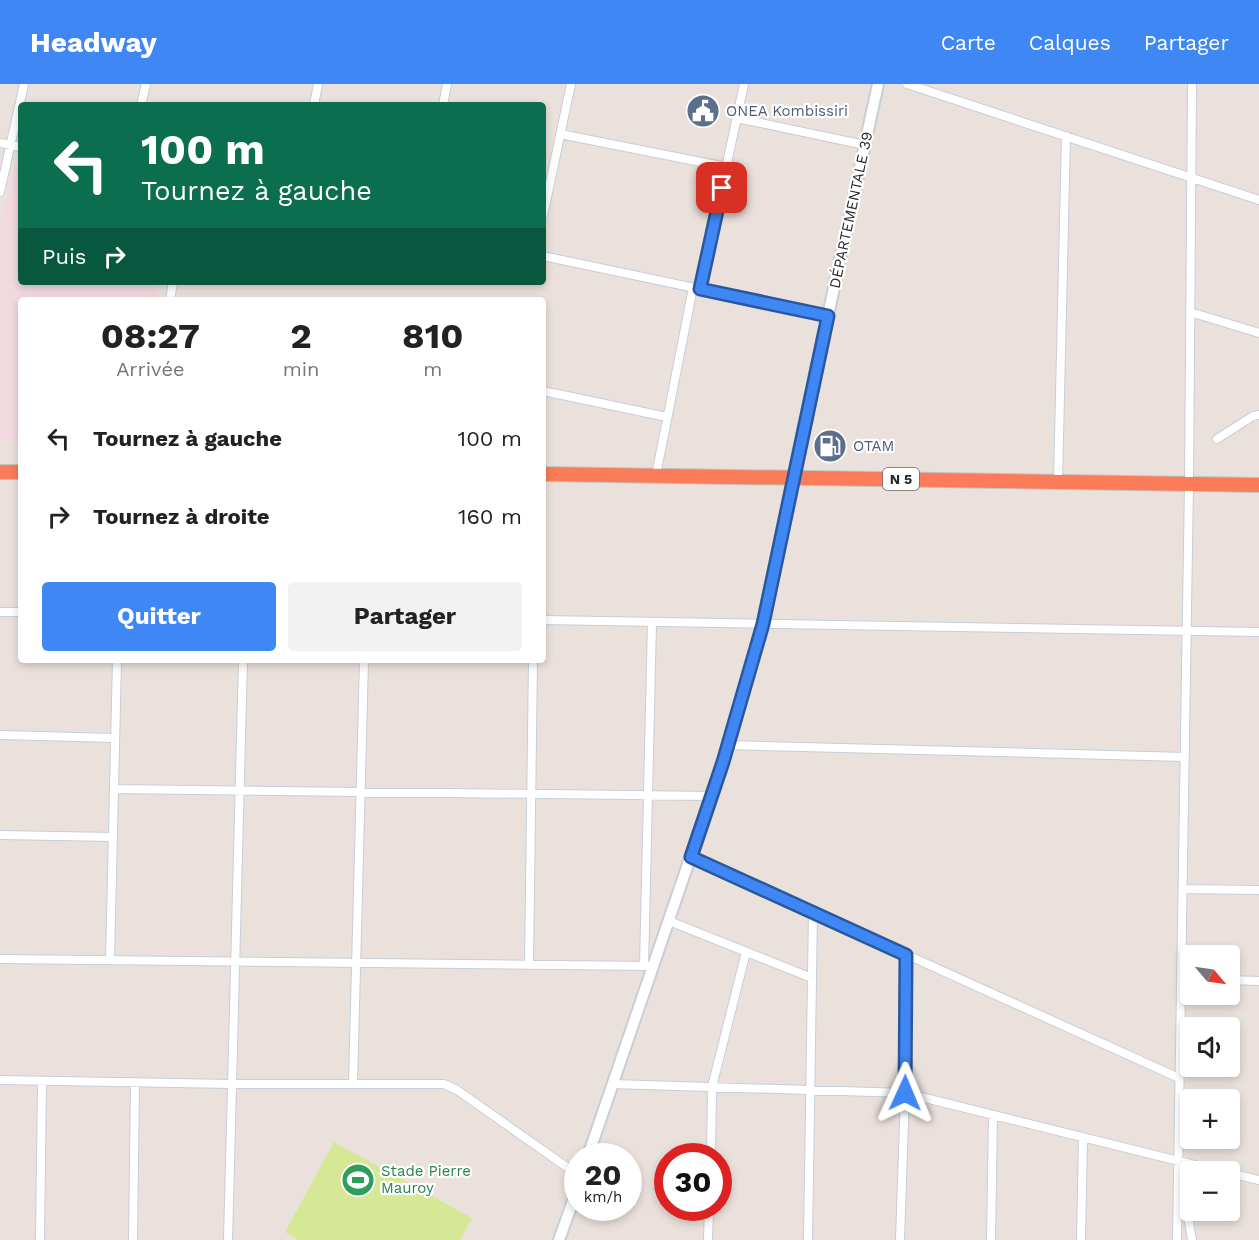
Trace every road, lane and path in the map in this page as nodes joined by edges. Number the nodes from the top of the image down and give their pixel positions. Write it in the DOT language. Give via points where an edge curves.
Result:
graph roads {
  1 [pos="24,84"];
  2 [pos="146,84"];
  3 [pos="318,84"];
  4 [pos="447,84"];
  5 [pos="571,84"];
  6 [pos="744,84"];
  7 [pos="878,84"];
  8 [pos="907,84"];
  9 [pos="1192,84"];
  10 [pos="20,102"];
  11 [pos="142,102"];
  12 [pos="315,102"];
  13 [pos="444,102"];
  14 [pos="18,110"];
  15 [pos="737,118"];
  16 [pos="560,134"];
  17 [pos="1066,136"];
  18 [pos="0,143"];
  19 [pos="10,145"];
  20 [pos="865,145"];
  21 [pos="18,146"];
  22 [pos="726,167"];
  23 [pos="1191,178"];
  24 [pos="0,192"];
  25 [pos="1259,200"];
  26 [pos="546,202"];
  27 [pos="546,257"];
  28 [pos="697,289"];
  29 [pos="1190,312"];
  30 [pos="828,316"];
  31 [pos="1259,333"];
  32 [pos="546,392"];
  33 [pos="1259,415"];
  34 [pos="667,417"];
  35 [pos="1217,439"];
  36 [pos="0,472"];
  37 [pos="18,472"];
  38 [pos="546,474"];
  39 [pos="656,475"];
  40 [pos="793,477"];
  41 [pos="1058,482"];
  42 [pos="1189,484"];
  43 [pos="1259,485"];
  44 [pos="0,612"];
  45 [pos="18,612"];
  46 [pos="546,620"];
  47 [pos="652,622"];
  48 [pos="763,624"];
  49 [pos="1187,630"];
  50 [pos="1259,632"];
  51 [pos="117,663"];
  52 [pos="243,663"];
  53 [pos="364,663"];
  54 [pos="533,663"];
  55 [pos="0,735"];
  56 [pos="115,738"];
  57 [pos="728,745"];
  58 [pos="1185,757"];
  59 [pos="114,789"];
  60 [pos="240,791"];
  61 [pos="361,792"];
  62 [pos="531,794"];
  63 [pos="648,795"];
  64 [pos="712,796"];
  65 [pos="0,836"];
  66 [pos="113,837"];
  67 [pos="691,857"];
  68 [pos="1183,889"];
  69 [pos="1259,890"];
  70 [pos="813,912"];
  71 [pos="669,921"];
  72 [pos="1182,945"];
  73 [pos="746,952"];
  74 [pos="906,955"];
  75 [pos="0,959"];
  76 [pos="110,960"];
  77 [pos="235,962"];
  78 [pos="356,963"];
  79 [pos="529,964"];
  80 [pos="649,966"];
  81 [pos="812,978"];
  82 [pos="1240,980"];
  83 [pos="1259,981"];
  84 [pos="1180,1005"];
  85 [pos="1179,1078"];
  86 [pos="0,1080"];
  87 [pos="42,1081"];
  88 [pos="135,1082"];
  89 [pos="232,1084"];
  90 [pos="353,1084"];
  91 [pos="613,1084"];
  92 [pos="712,1087"];
  93 [pos="810,1090"];
  94 [pos="905,1093"];
  95 [pos="993,1115"];
  96 [pos="1083,1137"];
  97 [pos="593,1143"];
  98 [pos="711,1143"];
  99 [pos="1178,1161"];
  100 [pos="564,1165"];
  101 [pos="1240,1175"];
  102 [pos="1259,1180"];
  103 [pos="566,1221"];
  104 [pos="709,1221"];
  105 [pos="40,1240"];
  106 [pos="133,1240"];
  107 [pos="228,1240"];
  108 [pos="560,1240"];
  109 [pos="708,1240"];
  110 [pos="808,1240"];
  111 [pos="900,1240"];
  112 [pos="991,1240"];
  113 [pos="1081,1240"];
  114 [pos="1177,1240"];
  115 [pos="1192,1240"];
  1 -- 10 [label="street"];
  2 -- 11 [label="street"];
  3 -- 12 [label="street"];
  4 -- 13 [label="street"];
  5 -- 16 [label="street"];
  6 -- 15 [label="street"];
  7 -- 20 [label="street, DÉPARTEMENTALE 39"];
  8 -- 17 [label="street"];
  9 -- 23 [label="street"];
  14 -- 19 [label="street"];
  15 -- 20 [label="street"];
  15 -- 22 [label="street"];
  16 -- 22 [label="street"];
  16 -- 26 [label="street"];
  17 -- 23 [label="street"];
  17 -- 41 [label="street"];
  18 -- 19 [label="street"];
  19 -- 21 [label="street"];
  19 -- 24 [label="street"];
  20 -- 30 [label="street, DÉPARTEMENTALE 39"];
  22 -- 28 [label="street"];
  23 -- 25 [label="street"];
  23 -- 29 [label="street"];
  27 -- 28 [label="street"];
  28 -- 30 [label="street"];
  28 -- 34 [label="street"];
  29 -- 31 [label="street"];
  29 -- 42 [label="street"];
  30 -- 40 [label="street, DÉPARTEMENTALE 39"];
  32 -- 34 [label="street"];
  33 -- 35 [label="street"];
  34 -- 39 [label="street"];
  36 -- 37 [label="highway"];
  38 -- 39 [label="highway, N 5"];
  39 -- 40 [label="highway, N 5"];
  40 -- 41 [label="highway, N 5"];
  40 -- 48 [label="street, DÉPARTEMENTALE 39"];
  41 -- 42 [label="highway, N 5"];
  42 -- 43 [label="highway, N 5"];
  42 -- 49 [label="street"];
  44 -- 45 [label="street"];
  46 -- 47 [label="street"];
  47 -- 48 [label="street"];
  47 -- 63 [label="street"];
  48 -- 49 [label="street"];
  48 -- 57 [label="street, DÉPARTEMENTALE 39"];
  49 -- 50 [label="street"];
  49 -- 58 [label="street"];
  51 -- 56 [label="street"];
  52 -- 60 [label="street"];
  53 -- 61 [label="street"];
  54 -- 62 [label="street"];
  55 -- 56 [label="street"];
  56 -- 59 [label="street"];
  57 -- 58 [label="street"];
  57 -- 64 [label="street, DÉPARTEMENTALE 39"];
  58 -- 68 [label="street"];
  59 -- 60 [label="street"];
  59 -- 66 [label="street"];
  60 -- 61 [label="street"];
  60 -- 77 [label="street"];
  61 -- 62 [label="street"];
  61 -- 78 [label="street"];
  62 -- 63 [label="street"];
  62 -- 79 [label="street"];
  63 -- 64 [label="street"];
  63 -- 80 [label="street"];
  64 -- 67 [label="street, DÉPARTEMENTALE 39"];
  65 -- 66 [label="street"];
  66 -- 76 [label="street"];
  67 -- 70 [label="street"];
  67 -- 71 [label="street, DÉPARTEMENTALE 39"];
  68 -- 69 [label="street"];
  68 -- 72 [label="street"];
  70 -- 74 [label="street"];
  70 -- 81 [label="street"];
  71 -- 73 [label="street"];
  71 -- 80 [label="street, DÉPARTEMENTALE 39"];
  73 -- 81 [label="street"];
  73 -- 92 [label="street"];
  74 -- 85 [label="street"];
  74 -- 94 [label="street"];
  75 -- 76 [label="street"];
  76 -- 77 [label="street"];
  77 -- 78 [label="street"];
  77 -- 89 [label="street"];
  78 -- 79 [label="street"];
  78 -- 90 [label="street"];
  79 -- 80 [label="street"];
  80 -- 91 [label="street, DÉPARTEMENTALE 39"];
  81 -- 93 [label="street"];
  82 -- 83 [label="street"];
  84 -- 85 [label="street"];
  85 -- 99 [label="street"];
  86 -- 87 [label="street"];
  87 -- 88 [label="street"];
  87 -- 105 [label="street"];
  88 -- 89 [label="street"];
  88 -- 106 [label="street"];
  89 -- 90 [label="street"];
  89 -- 107 [label="street"];
  90 -- 100 [label="street" via="444,1084"];
  91 -- 92 [label="street"];
  91 -- 97 [label="street, DÉPARTEMENTALE 39"];
  92 -- 93 [label="street"];
  92 -- 98 [label="street"];
  93 -- 94 [label="street"];
  93 -- 110 [label="street"];
  94 -- 95 [label="street"];
  94 -- 111 [label="street"];
  95 -- 96 [label="street"];
  95 -- 112 [label="street"];
  96 -- 99 [label="street"];
  96 -- 113 [label="street"];
  99 -- 114 [label="street"];
  99 -- 115 [label="street"];
  101 -- 102 [label="street"];
  103 -- 108 [label="street"];
  104 -- 109 [label="street"];
}
